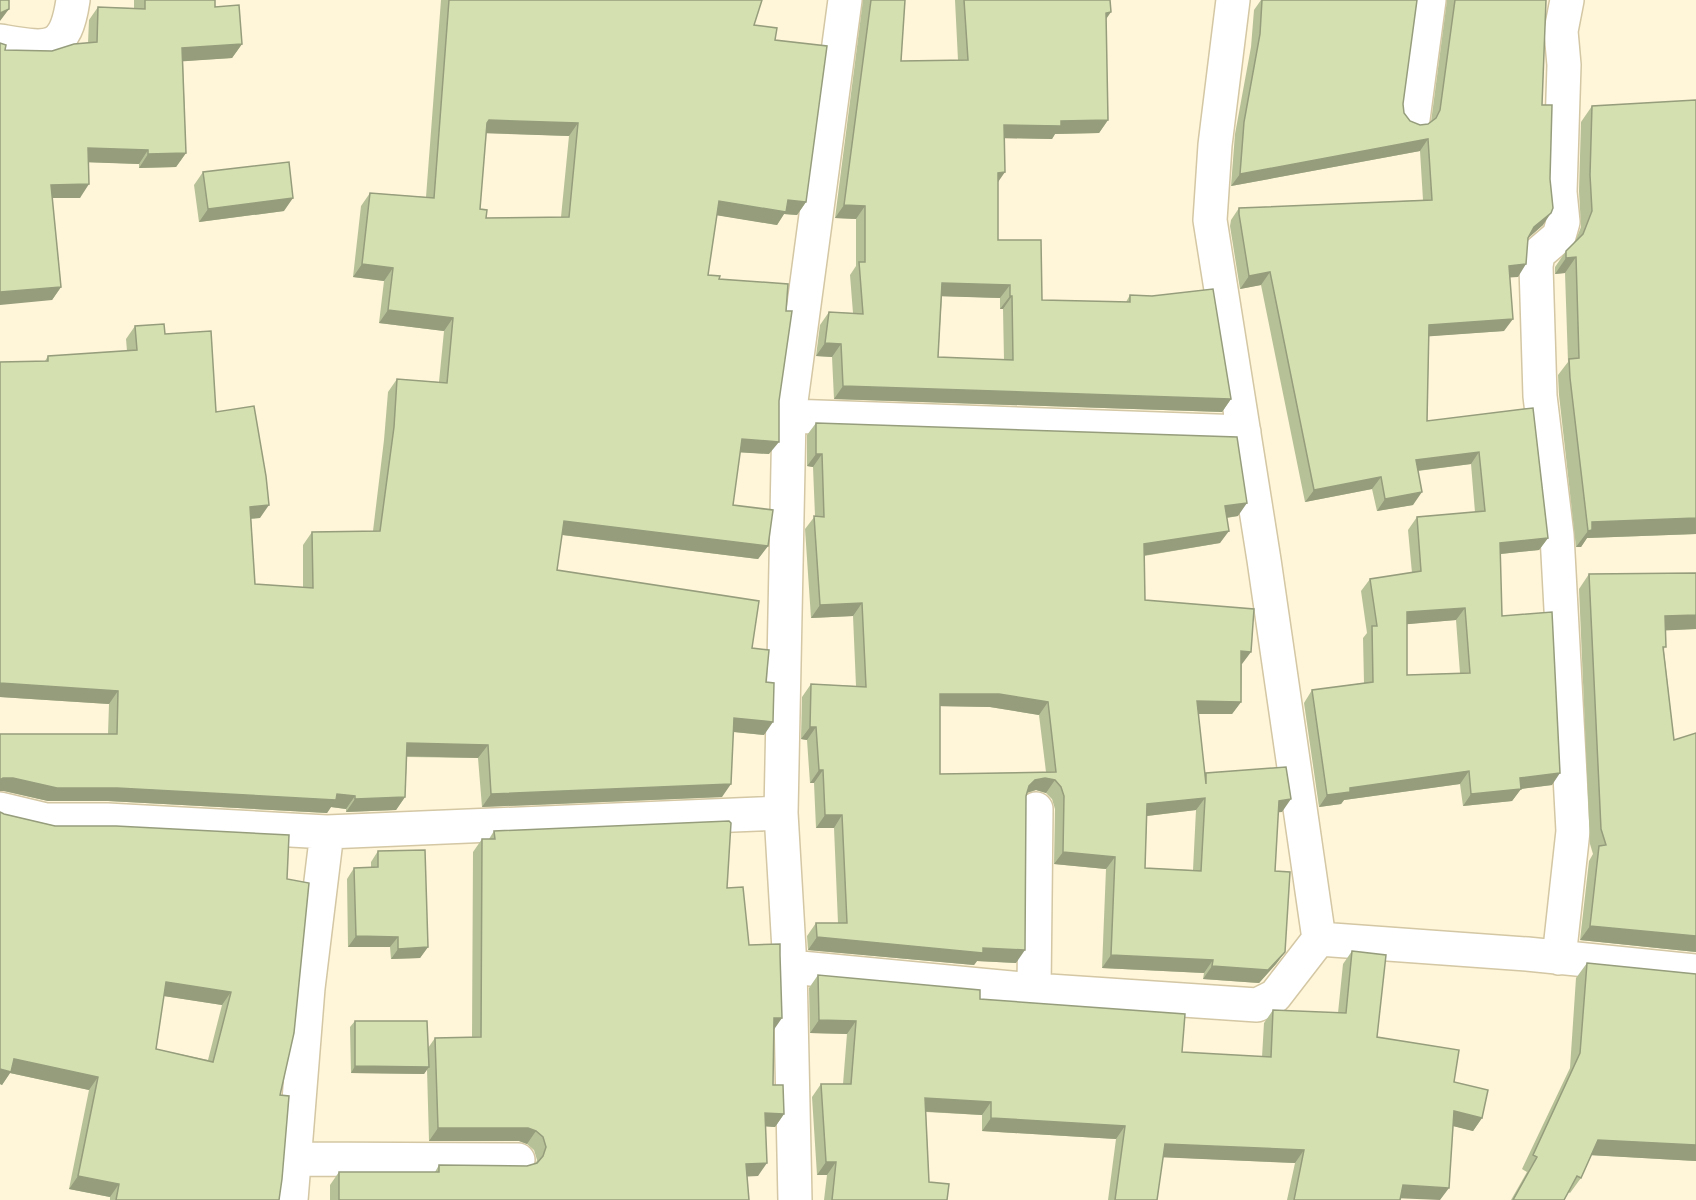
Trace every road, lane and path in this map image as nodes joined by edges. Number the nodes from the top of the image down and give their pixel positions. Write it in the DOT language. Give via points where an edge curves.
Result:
graph roads {
  1 [pos="73,0"];
  2 [pos="845,0"];
  3 [pos="1233,0"];
  4 [pos="1429,0"];
  5 [pos="1567,0"];
  6 [pos="0,41"];
  7 [pos="1413,119"];
  8 [pos="789,416"];
  9 [pos="1244,432"];
  10 [pos="0,809"];
  11 [pos="1036,809"];
  12 [pos="781,813"];
  13 [pos="327,832"];
  14 [pos="1319,939"];
  15 [pos="1559,958"];
  16 [pos="790,967"];
  17 [pos="1696,971"];
  18 [pos="1034,990"];
  19 [pos="293,1159"];
  20 [pos="518,1160"];
  21 [pos="291,1200"];
  22 [pos="795,1200"];
  1 -- 6 [label="street" via="68,28 52,45"];
  2 -- 8 [label="street"];
  3 -- 9 [label="street" via="1210,220"];
  4 -- 7 [label="street"];
  5 -- 15 [label="street" via="1562,31 1563,222 1559,236 1538,254 1536,266 1540,396 1557,536 1572,819"];
  8 -- 9 [label="street"];
  8 -- 12 [label="street"];
  9 -- 14 [label="street"];
  10 -- 13 [label="street" via="46,820"];
  11 -- 18 [label="street"];
  12 -- 13 [label="street"];
  12 -- 16 [label="street"];
  13 -- 19 [label="street"];
  14 -- 15 [label="street"];
  14 -- 18 [label="street" via="1275,996 1257,1005"];
  15 -- 17 [label="street"];
  16 -- 18 [label="street"];
  16 -- 22 [label="street"];
  19 -- 20 [label="street"];
  19 -- 21 [label="street"];
}
